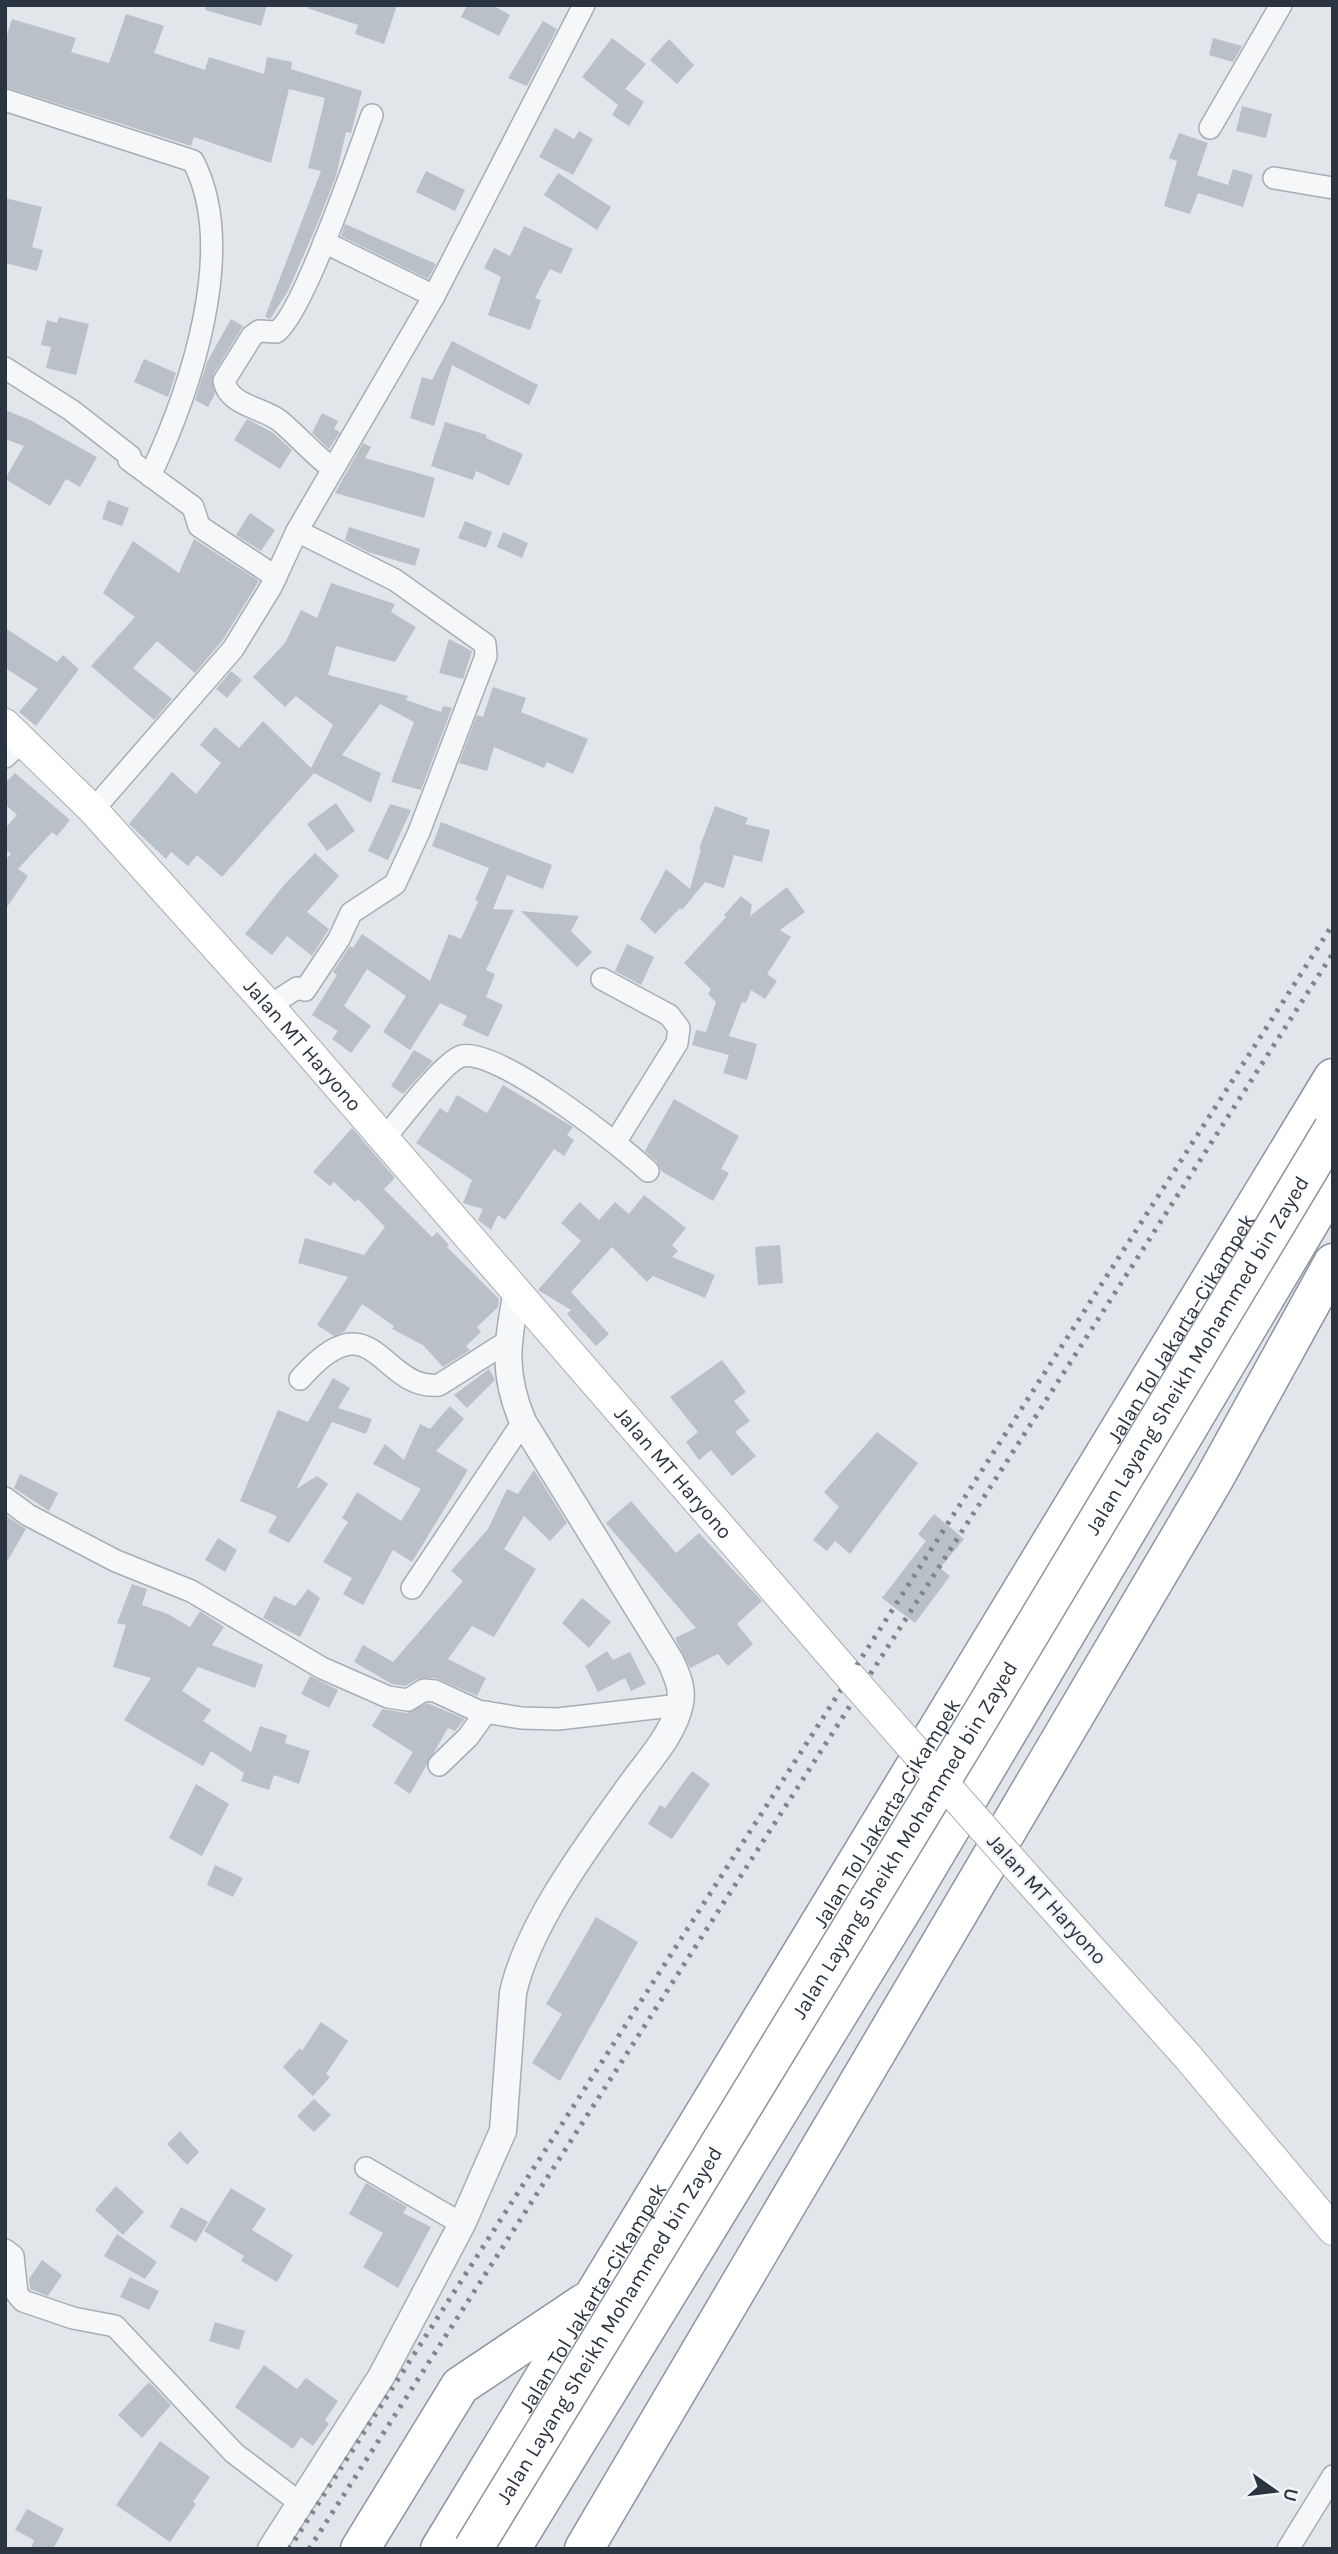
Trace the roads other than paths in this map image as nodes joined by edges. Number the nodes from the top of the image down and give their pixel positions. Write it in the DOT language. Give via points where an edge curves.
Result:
graph roads {
  1 [pos="584,5"];
  2 [pos="1281,5"];
  3 [pos="5,100"];
  4 [pos="372,116"];
  5 [pos="1210,128"];
  6 [pos="1274,178"];
  7 [pos="1333,188"];
  8 [pos="324,242"];
  9 [pos="434,296"];
  10 [pos="5,368"];
  11 [pos="333,470"];
  12 [pos="150,476"];
  13 [pos="297,531"];
  14 [pos="276,577"];
  15 [pos="11,741"];
  16 [pos="93,810"];
  17 [pos="602,979"];
  18 [pos="270,1006"];
  19 [pos="1333,1078"];
  20 [pos="1333,1129"];
  21 [pos="385,1138"];
  22 [pos="616,1141"];
  23 [pos="648,1171"];
  24 [pos="1333,1173"];
  25 [pos="1333,1183"];
  26 [pos="1333,1263"];
  27 [pos="517,1291"];
  28 [pos="508,1341"];
  29 [pos="300,1379"];
  30 [pos="523,1422"];
  31 [pos="5,1498"];
  32 [pos="412,1588"];
  33 [pos="680,1704"];
  34 [pos="486,1712"];
  35 [pos="439,1765"];
  36 [pos="366,2168"];
  37 [pos="462,2224"];
  38 [pos="1333,2230"];
  39 [pos="5,2250"];
  40 [pos="593,2297"];
  41 [pos="1333,2476"];
  42 [pos="300,2503"];
  43 [pos="271,2549"];
  44 [pos="360,2549"];
  45 [pos="440,2549"];
  46 [pos="473,2549"];
  47 [pos="499,2549"];
  48 [pos="512,2549"];
  49 [pos="584,2549"];
  50 [pos="1288,2549"];
  1 -- 9 [label="street"];
  2 -- 5 [label="street"];
  3 -- 12 [label="street" via="193,161 204,182 209,200 211,278 186,388"];
  4 -- 8 [label="street"];
  6 -- 7 [label="street"];
  8 -- 9 [label="street"];
  8 -- 11 [label="street" via="287,322 276,332 259,331 252,336 224,381 232,396 279,420"];
  9 -- 11 [label="street"];
  10 -- 12 [label="street" via="71,410"];
  11 -- 13 [label="street"];
  12 -- 14 [label="street" via="193,507 199,526"];
  13 -- 14 [label="street"];
  13 -- 18 [label="street" via="395,580 485,643 486,656 395,884 351,913 340,939 304,990 297,988"];
  14 -- 16 [label="street" via="233,649"];
  15 -- 16 [label="main road, Jalan MT Haryono"];
  16 -- 18 [label="main road, Jalan MT Haryono"];
  17 -- 22 [label="street" via="669,1015 679,1028 677,1043"];
  18 -- 21 [label="main road, Jalan MT Haryono"];
  19 -- 40 [label="highway, Jalan Tol Jakarta–Cikampek"];
  20 -- 46 [label="highway, Jalan Layang Sheikh Mohammed bin Zayed, bridge"];
  21 -- 22 [label="street" via="447,1066 460,1056 474,1056 507,1068"];
  21 -- 27 [label="main road, Jalan MT Haryono"];
  22 -- 23 [label="street"];
  24 -- 47 [label="highway, Jalan Layang Sheikh Mohammed bin Zayed"];
  25 -- 48 [label="highway" via="905,1905"];
  26 -- 49 [label="highway" via="1214,1479"];
  27 -- 28 [label="street"];
  27 -- 38 [label="main road, Jalan MT Haryono, bridge" via="852,1679 1188,2057"];
  28 -- 29 [label="street" via="439,1385 426,1386 362,1344 328,1351"];
  28 -- 30 [label="street" via="507,1376"];
  30 -- 32 [label="street"];
  30 -- 33 [label="street" via="671,1662 681,1685"];
  31 -- 34 [label="street" via="116,1561 191,1591 322,1668 372,1691 408,1700 424,1690 435,1691"];
  33 -- 34 [label="street" via="558,1719"];
  33 -- 37 [label="street" via="671,1729 568,1877 517,1974 506,2119"];
  34 -- 35 [label="street"];
  36 -- 37 [label="street"];
  37 -- 42 [label="street" via="381,2377"];
  39 -- 42 [label="street" via="13,2256 17,2294 23,2301 115,2326 234,2453"];
  40 -- 44 [label="highway" via="460,2385"];
  40 -- 45 [label="highway, Jalan Tol Jakarta–Cikampek"];
  41 -- 50 [label="street"];
  42 -- 43 [label="street"];
}
